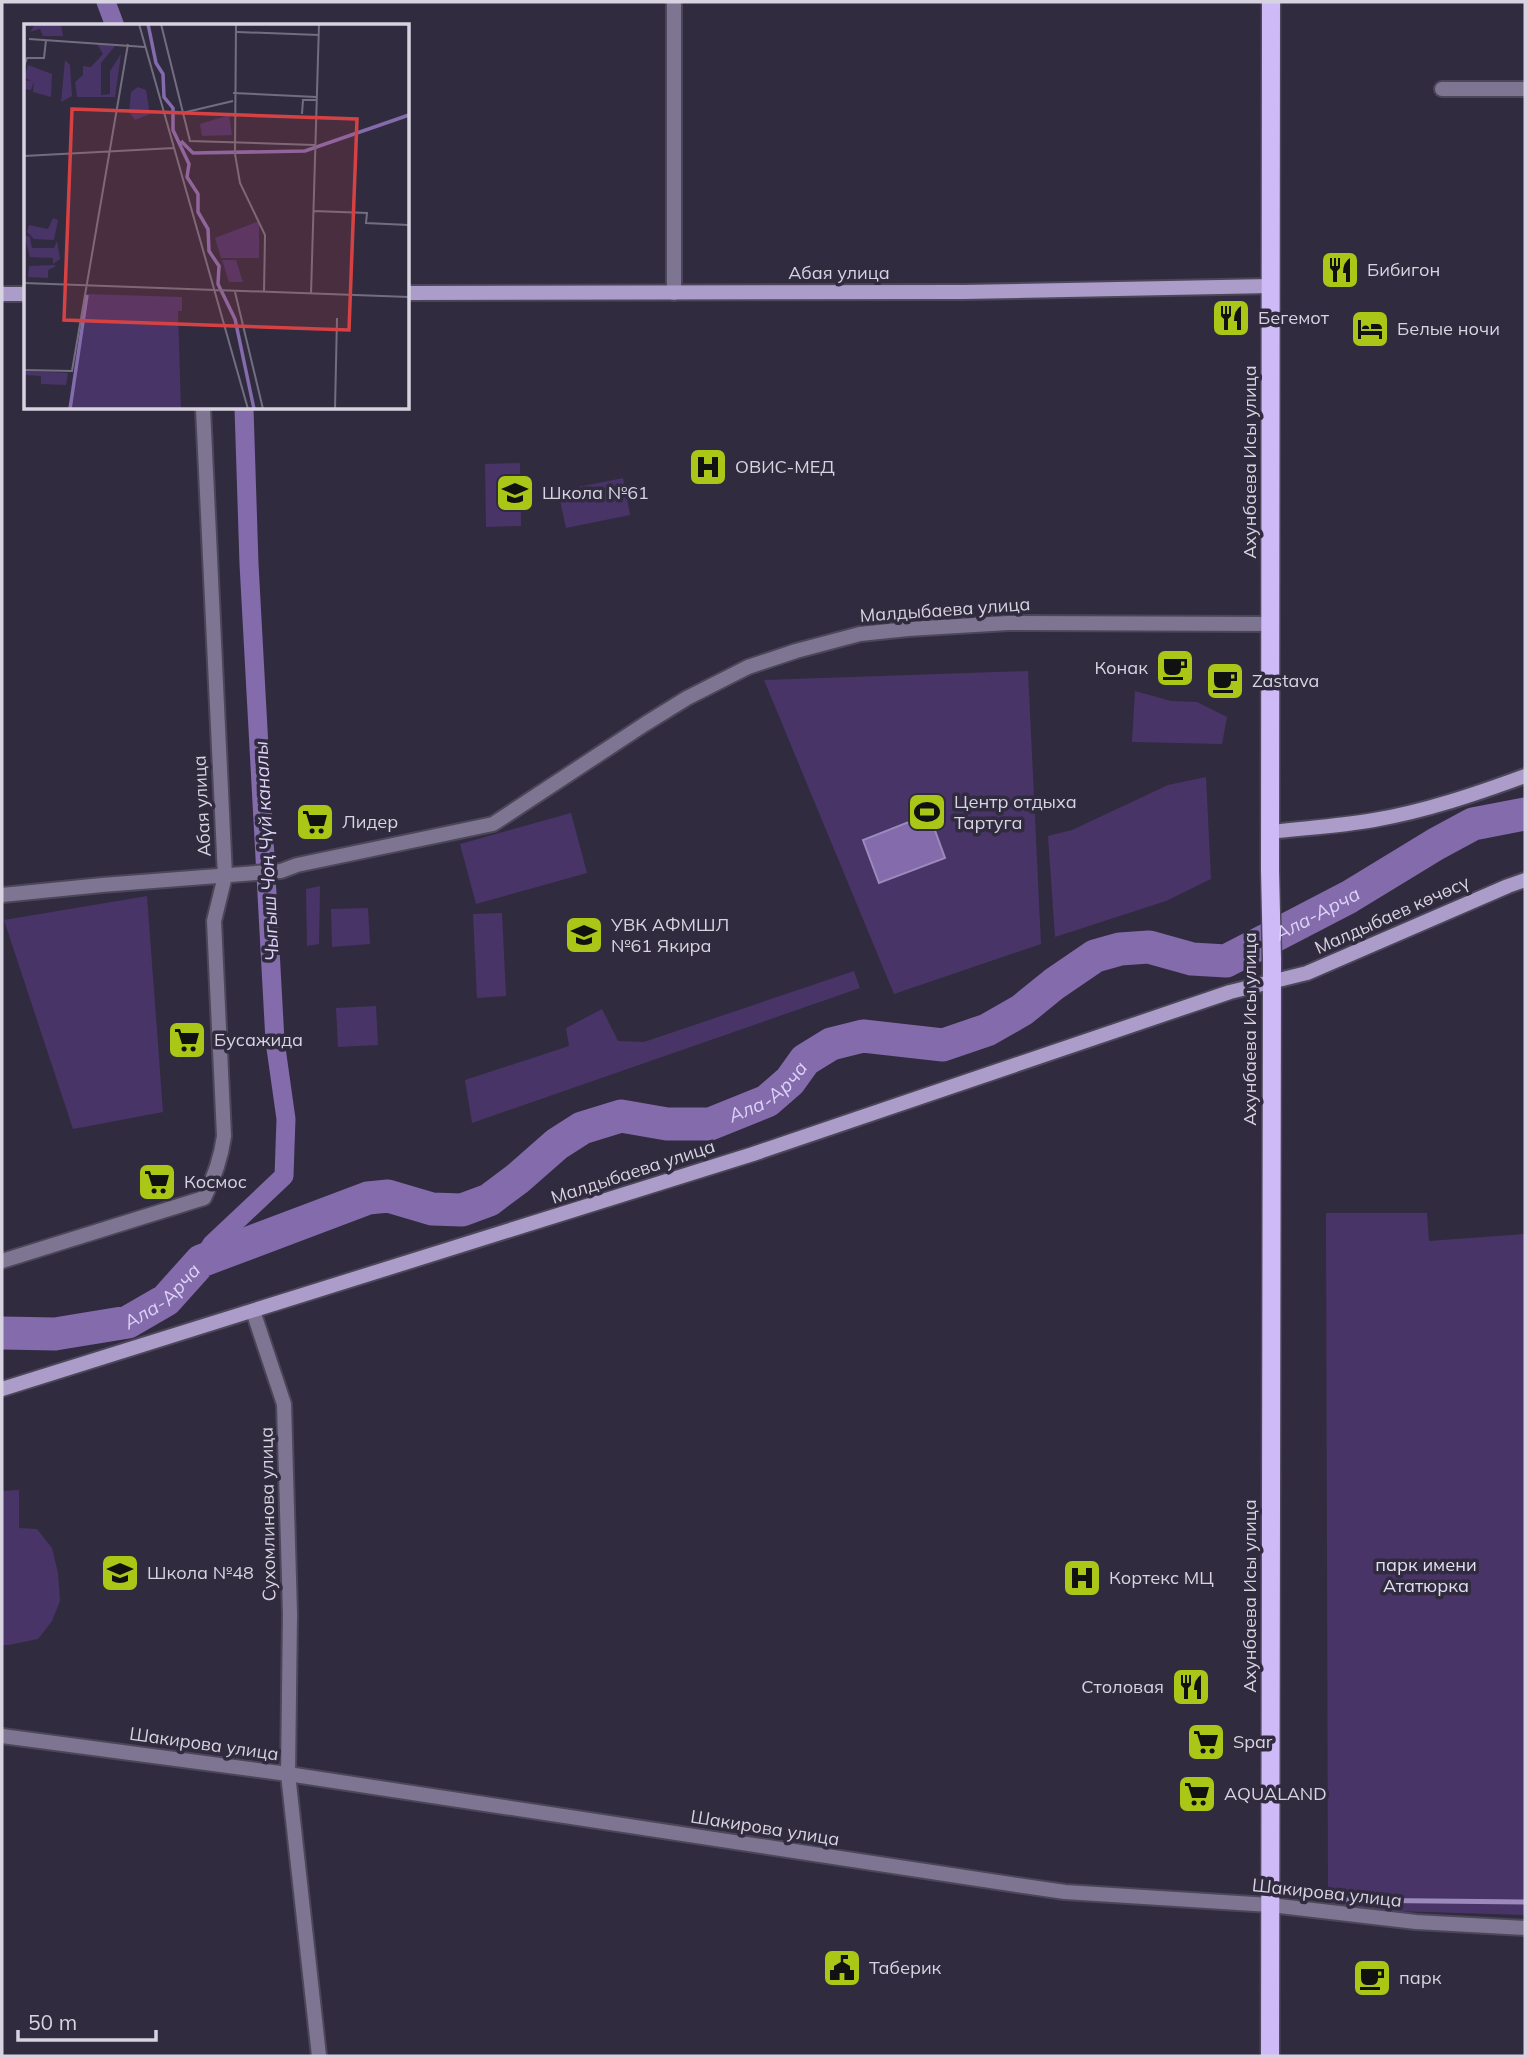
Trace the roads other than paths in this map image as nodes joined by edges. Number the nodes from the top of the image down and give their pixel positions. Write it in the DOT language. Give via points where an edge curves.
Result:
graph roads {
  1 [pos="674,2"];
  2 [pos="1271,2"];
  3 [pos="1442,89"];
  4 [pos="1525,89"];
  5 [pos="1271,286"];
  6 [pos="410,293"];
  7 [pos="674,293"];
  8 [pos="24,294"];
  9 [pos="2,295"];
  10 [pos="203,410"];
  11 [pos="1271,624"];
  12 [pos="1525,776"];
  13 [pos="1271,832"];
  14 [pos="225,876"];
  15 [pos="1525,880"];
  16 [pos="2,895"];
  17 [pos="1272,981"];
  18 [pos="2,1261"];
  19 [pos="253,1311"];
  20 [pos="2,1389"];
  21 [pos="2,1736"];
  22 [pos="288,1774"];
  23 [pos="1270,1905"];
  24 [pos="1525,1928"];
  25 [pos="319,2056"];
  26 [pos="1270,2056"];
  1 -- 7 [label="street"];
  2 -- 5 [label="main road, Ахунбаева Исы улица"];
  3 -- 4 [label="street"];
  5 -- 7 [label="street, Абая улица"];
  5 -- 11 [label="main road, Ахунбаева Исы улица"];
  6 -- 7 [label="street, Абая улица"];
  8 -- 9 [label="street"];
  10 -- 14 [label="street, Абая улица"];
  11 -- 13 [label="main road, Ахунбаева Исы улица"];
  11 -- 14 [label="street, Малдыбаева улица" via="1008,623 860,634 748,667 645,724 494,824 281,871"];
  12 -- 13 [label="street" via="1373,821"];
  13 -- 17 [label="main road, Ахунбаева Исы улица"];
  14 -- 16 [label="street, Малдыбаева улица"];
  14 -- 18 [label="street, Абая улица" via="214,921 224,1136 221,1157 204,1198"];
  15 -- 17 [label="street, Малдыбаев көчөсү" via="1307,973"];
  17 -- 19 [label="street, Малдыбаева улица" via="753,1154"];
  17 -- 23 [label="main road, Ахунбаева Исы улица"];
  19 -- 20 [label="street, Малдыбаева улица"];
  19 -- 22 [label="street, Сухомлинова улица" via="284,1404 290,1614"];
  21 -- 22 [label="street, Шакирова улица"];
  22 -- 23 [label="street, Шакирова улица" via="1065,1892"];
  22 -- 25 [label="street, Сухомлинова улица"];
  23 -- 24 [label="street, Шакирова улица" via="1416,1922"];
  23 -- 26 [label="main road, Ахунбаева Исы улица"];
}
